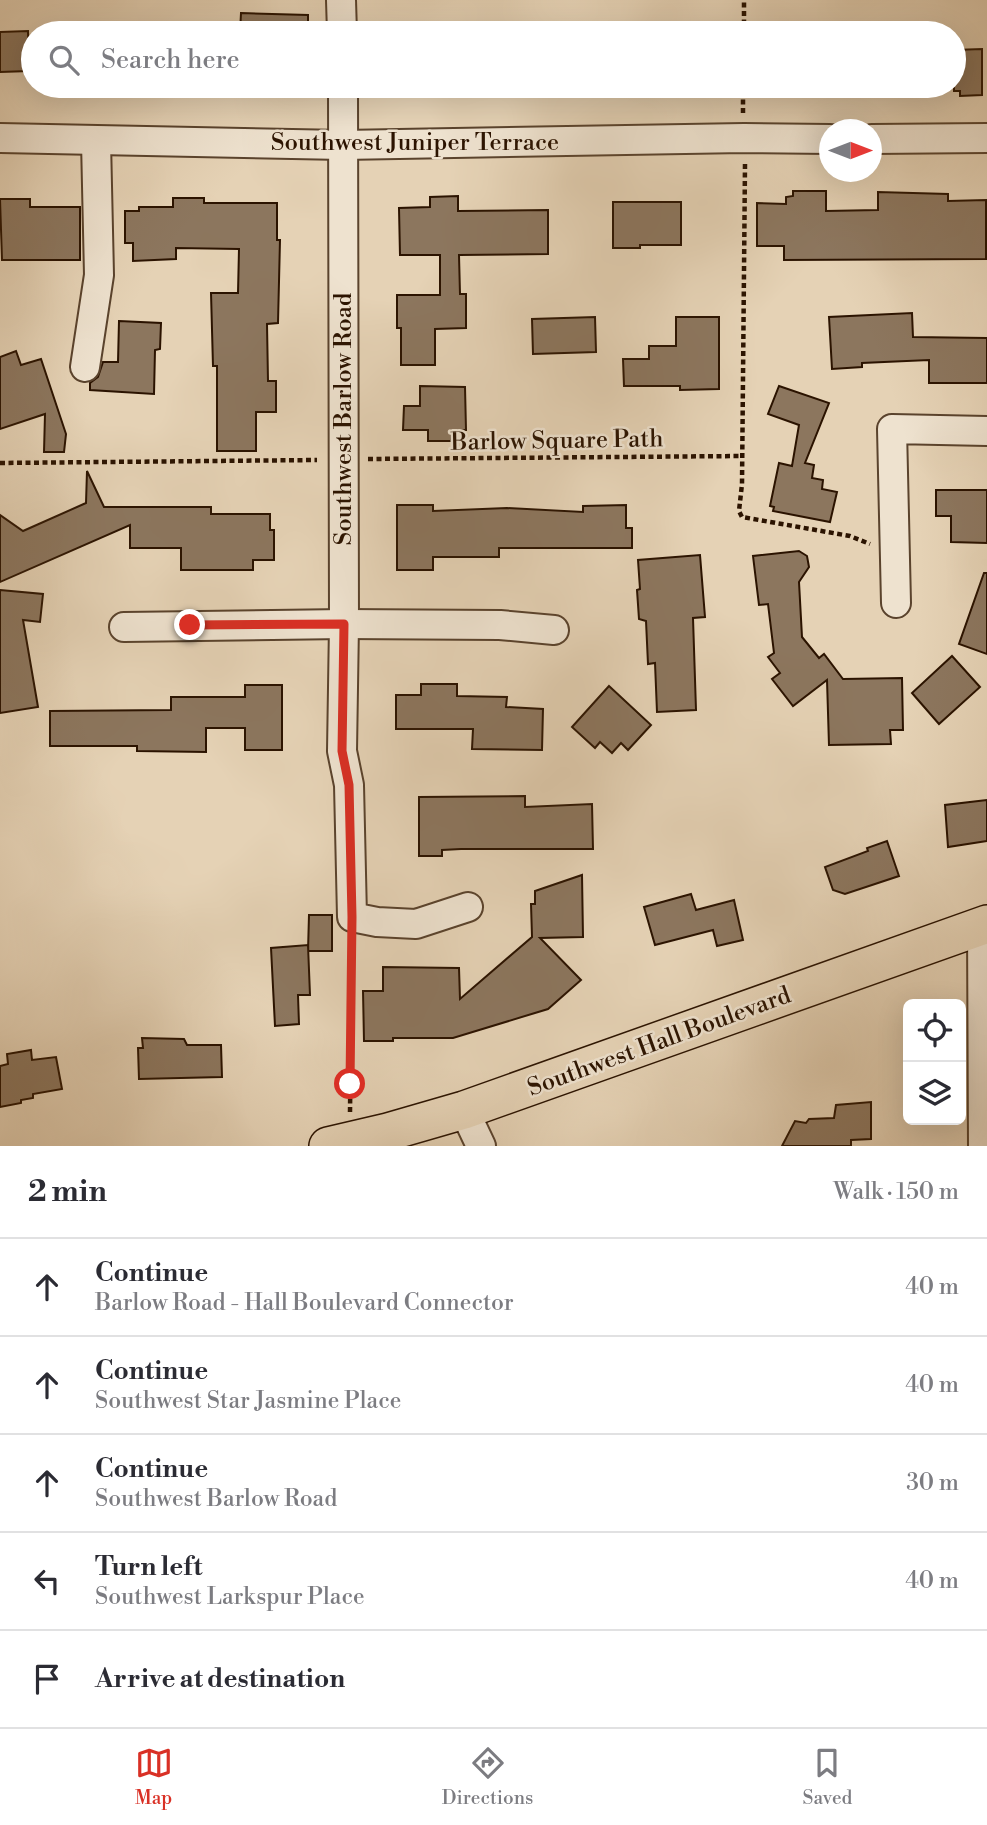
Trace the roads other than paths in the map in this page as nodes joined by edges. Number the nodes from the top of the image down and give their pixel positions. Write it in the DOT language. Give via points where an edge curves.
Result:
graph roads {
  1 [pos="341,0"];
  2 [pos="342,21"];
  3 [pos="343,98"];
  4 [pos="0,138"];
  5 [pos="987,138"];
  6 [pos="819,139"];
  7 [pos="882,139"];
  8 [pos="96,141"];
  9 [pos="343,145"];
  10 [pos="85,367"];
  11 [pos="987,431"];
  12 [pos="896,603"];
  13 [pos="344,624"];
  14 [pos="124,627"];
  15 [pos="554,630"];
  16 [pos="468,907"];
  17 [pos="985,925"];
  18 [pos="464,1110"];
  19 [pos="339,1144"];
  20 [pos="481,1146"];
  21 [pos="983,1146"];
  1 -- 2 [label="street"];
  3 -- 9 [label="street, Southwest Barlow Road"];
  4 -- 8 [label="street, Southwest Juniper Terrace"];
  5 -- 7 [label="street"];
  6 -- 9 [label="street, Southwest Juniper Terrace"];
  8 -- 9 [label="street, Southwest Juniper Terrace"];
  8 -- 10 [label="street" via="99,275"];
  9 -- 13 [label="street, Southwest Barlow Road"];
  11 -- 12 [label="street" via="892,429"];
  13 -- 14 [label="street"];
  13 -- 15 [label="street"];
  13 -- 16 [label="street, Southwest Barlow Road" via="342,751 349,785 352,917 416,924"];
  17 -- 18 [label="main road, Southwest Hall Boulevard"];
  17 -- 21 [label="street"];
  18 -- 19 [label="main road, Southwest Hall Boulevard"];
  18 -- 20 [label="street"];
}
